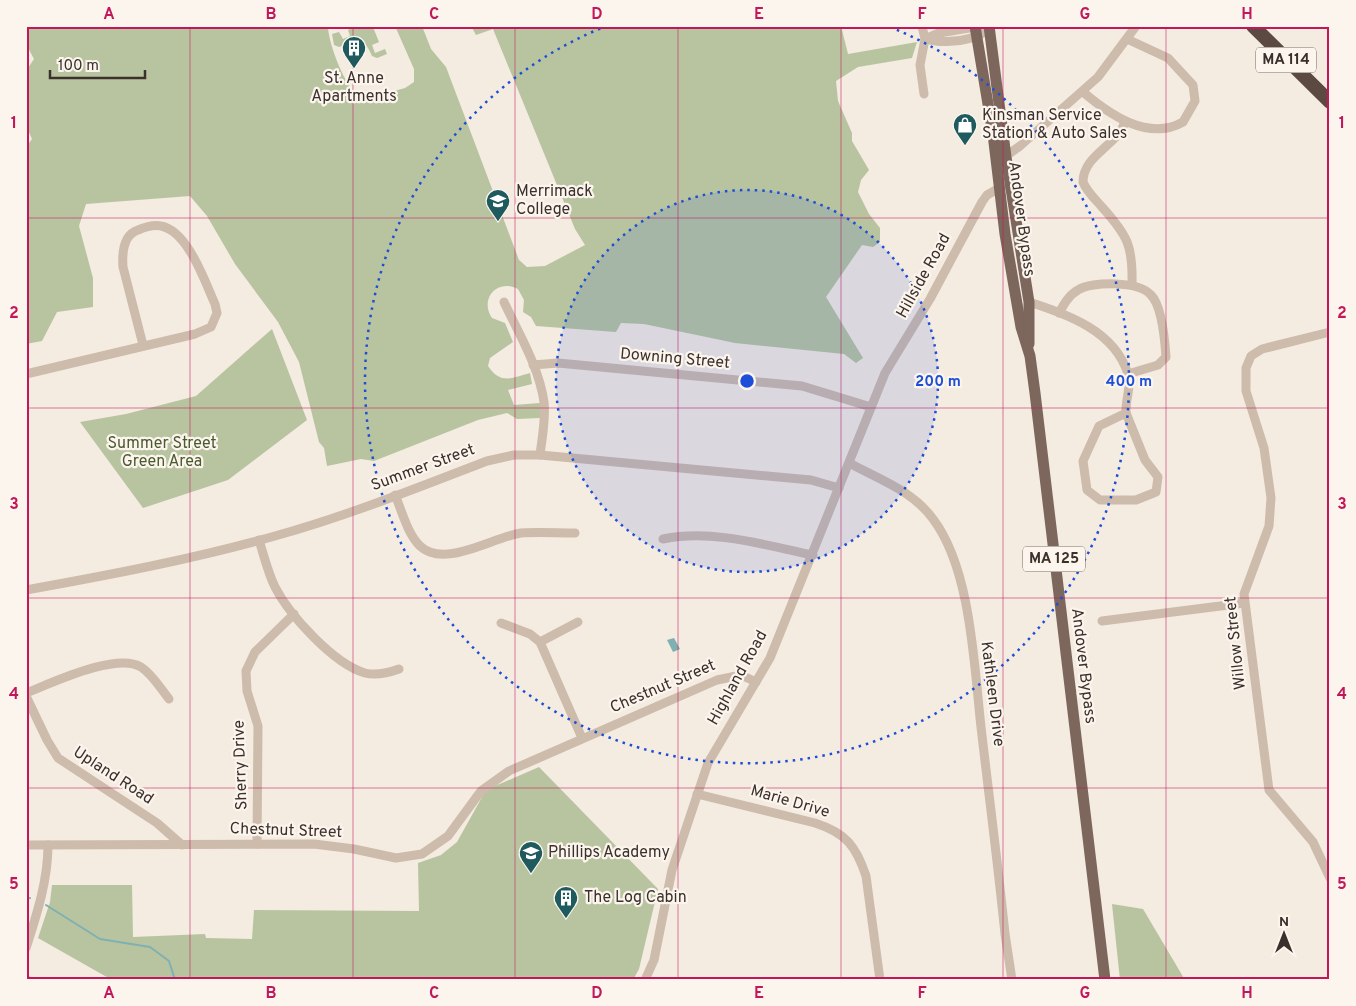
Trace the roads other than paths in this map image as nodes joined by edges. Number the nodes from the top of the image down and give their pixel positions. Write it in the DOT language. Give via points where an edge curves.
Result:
graph roads {
  1 [pos="922,26"];
  2 [pos="1136,26"];
  3 [pos="1253,26"];
  4 [pos="989,28"];
  5 [pos="976,30"];
  6 [pos="925,39"];
  7 [pos="1127,39"];
  8 [pos="1083,92"];
  9 [pos="924,94"];
  10 [pos="1330,102"];
  11 [pos="1125,122"];
  12 [pos="1001,159"];
  13 [pos="1010,184"];
  14 [pos="999,187"];
  15 [pos="1132,285"];
  16 [pos="504,302"];
  17 [pos="1029,302"];
  18 [pos="1059,313"];
  19 [pos="1330,332"];
  20 [pos="143,345"];
  21 [pos="1030,356"];
  22 [pos="533,365"];
  23 [pos="26,374"];
  24 [pos="1128,374"];
  25 [pos="876,396"];
  26 [pos="872,407"];
  27 [pos="1126,413"];
  28 [pos="540,455"];
  29 [pos="849,463"];
  30 [pos="839,488"];
  31 [pos="396,495"];
  32 [pos="575,533"];
  33 [pos="663,539"];
  34 [pos="259,540"];
  35 [pos="812,555"];
  36 [pos="26,590"];
  37 [pos="1244,603"];
  38 [pos="294,614"];
  39 [pos="1102,621"];
  40 [pos="578,622"];
  41 [pos="501,623"];
  42 [pos="540,642"];
  43 [pos="399,669"];
  44 [pos="756,682"];
  45 [pos="26,694"];
  46 [pos="169,699"];
  47 [pos="582,738"];
  48 [pos="696,794"];
  49 [pos="257,844"];
  50 [pos="48,845"];
  51 [pos="182,845"];
  52 [pos="26,846"];
  53 [pos="1330,878"];
  54 [pos="29,930"];
  55 [pos="26,948"];
  56 [pos="645,980"];
  57 [pos="880,980"];
  58 [pos="1012,980"];
  59 [pos="1105,980"];
  1 -- 6 [label="street"];
  2 -- 7 [label="street"];
  3 -- 10 [label="highway, MA 114"];
  4 -- 5 [label="street"];
  4 -- 12 [label="main road, Andover Bypass / MA 125"];
  5 -- 6 [label="street" via="939,33"];
  5 -- 12 [label="main road, Andover Bypass / MA 125"];
  6 -- 9 [label="street" via="920,65"];
  7 -- 8 [label="street"];
  7 -- 11 [label="street" via="1158,52 1177,66 1193,85 1195,101 1189,115 1176,126 1157,128"];
  8 -- 11 [label="street"];
  8 -- 12 [label="street"];
  11 -- 15 [label="street" via="1120,134 1088,164 1082,182 1127,242 1132,258"];
  12 -- 13 [label="main road, Andover Bypass / MA 125"];
  12 -- 14 [label="main road, Andover Bypass / MA 125"];
  13 -- 14 [label="street, Hillside Road"];
  13 -- 17 [label="main road, Andover Bypass / MA 125"];
  14 -- 21 [label="main road, Andover Bypass / MA 125" via="1021,327"];
  14 -- 25 [label="street, Hillside Road" via="982,202"];
  15 -- 18 [label="street" via="1085,286 1066,299"];
  15 -- 24 [label="street" via="1144,289 1156,302 1166,357 1158,365"];
  16 -- 22 [label="street"];
  17 -- 18 [label="street"];
  17 -- 21 [label="main road, Andover Bypass / MA 125"];
  18 -- 24 [label="street" via="1095,330 1117,354"];
  19 -- 37 [label="street, Willow Street" via="1262,349 1252,356 1246,368 1246,391 1264,448 1271,498 1269,526 1246,584"];
  20 -- 20 [label="street" via="204,331 212,327 217,313 184,242 170,229 161,226 133,231 127,238 122,255"];
  20 -- 23 [label="street"];
  21 -- 59 [label="main road, Andover Bypass / MA 125"];
  22 -- 26 [label="street, Downing Street" via="553,362 802,386"];
  22 -- 28 [label="street" via="544,404"];
  24 -- 27 [label="street"];
  25 -- 26 [label="street, Highland Road"];
  26 -- 29 [label="street, Highland Road"];
  27 -- 27 [label="street" via="1145,460 1158,477 1156,492 1136,500 1100,500 1088,490 1083,461 1099,426"];
  28 -- 30 [label="street, Summer Street" via="811,480"];
  28 -- 31 [label="street, Summer Street" via="497,458"];
  29 -- 30 [label="street, Highland Road"];
  29 -- 58 [label="street, Kathleen Drive" via="917,502 940,529 956,563 973,657"];
  30 -- 35 [label="street, Highland Road"];
  31 -- 32 [label="street" via="413,538 433,554 459,552 521,534"];
  31 -- 34 [label="street, Summer Street"];
  33 -- 35 [label="street" via="717,536"];
  34 -- 36 [label="street, Summer Street"];
  34 -- 38 [label="street" via="273,582"];
  35 -- 44 [label="street, Highland Road" via="770,658"];
  37 -- 39 [label="street"];
  37 -- 53 [label="street, Willow Street" via="1269,790 1313,842"];
  38 -- 43 [label="street" via="348,666 372,674"];
  38 -- 49 [label="street, Sherry Drive" via="255,652 246,670 247,691 258,726"];
  40 -- 42 [label="street"];
  41 -- 42 [label="street"];
  42 -- 47 [label="street"];
  44 -- 47 [label="street, Chestnut Street" via="737,675 717,680"];
  44 -- 48 [label="street, Highland Road" via="714,752"];
  45 -- 46 [label="street" via="98,667 124,663 140,667"];
  45 -- 51 [label="street, Upland Road" via="58,758 153,820"];
  47 -- 49 [label="street, Chestnut Street" via="493,780 448,836 422,854 396,858 334,846"];
  48 -- 56 [label="street, Highland Road" via="672,870 654,960"];
  48 -- 57 [label="street, Marie Drive" via="815,823 834,830 850,842 866,876"];
  49 -- 51 [label="street, Chestnut Street"];
  50 -- 51 [label="street, Chestnut Street"];
  50 -- 52 [label="street, Chestnut Street"];
  50 -- 54 [label="street" via="39,910"];
  54 -- 55 [label="street"];
}
